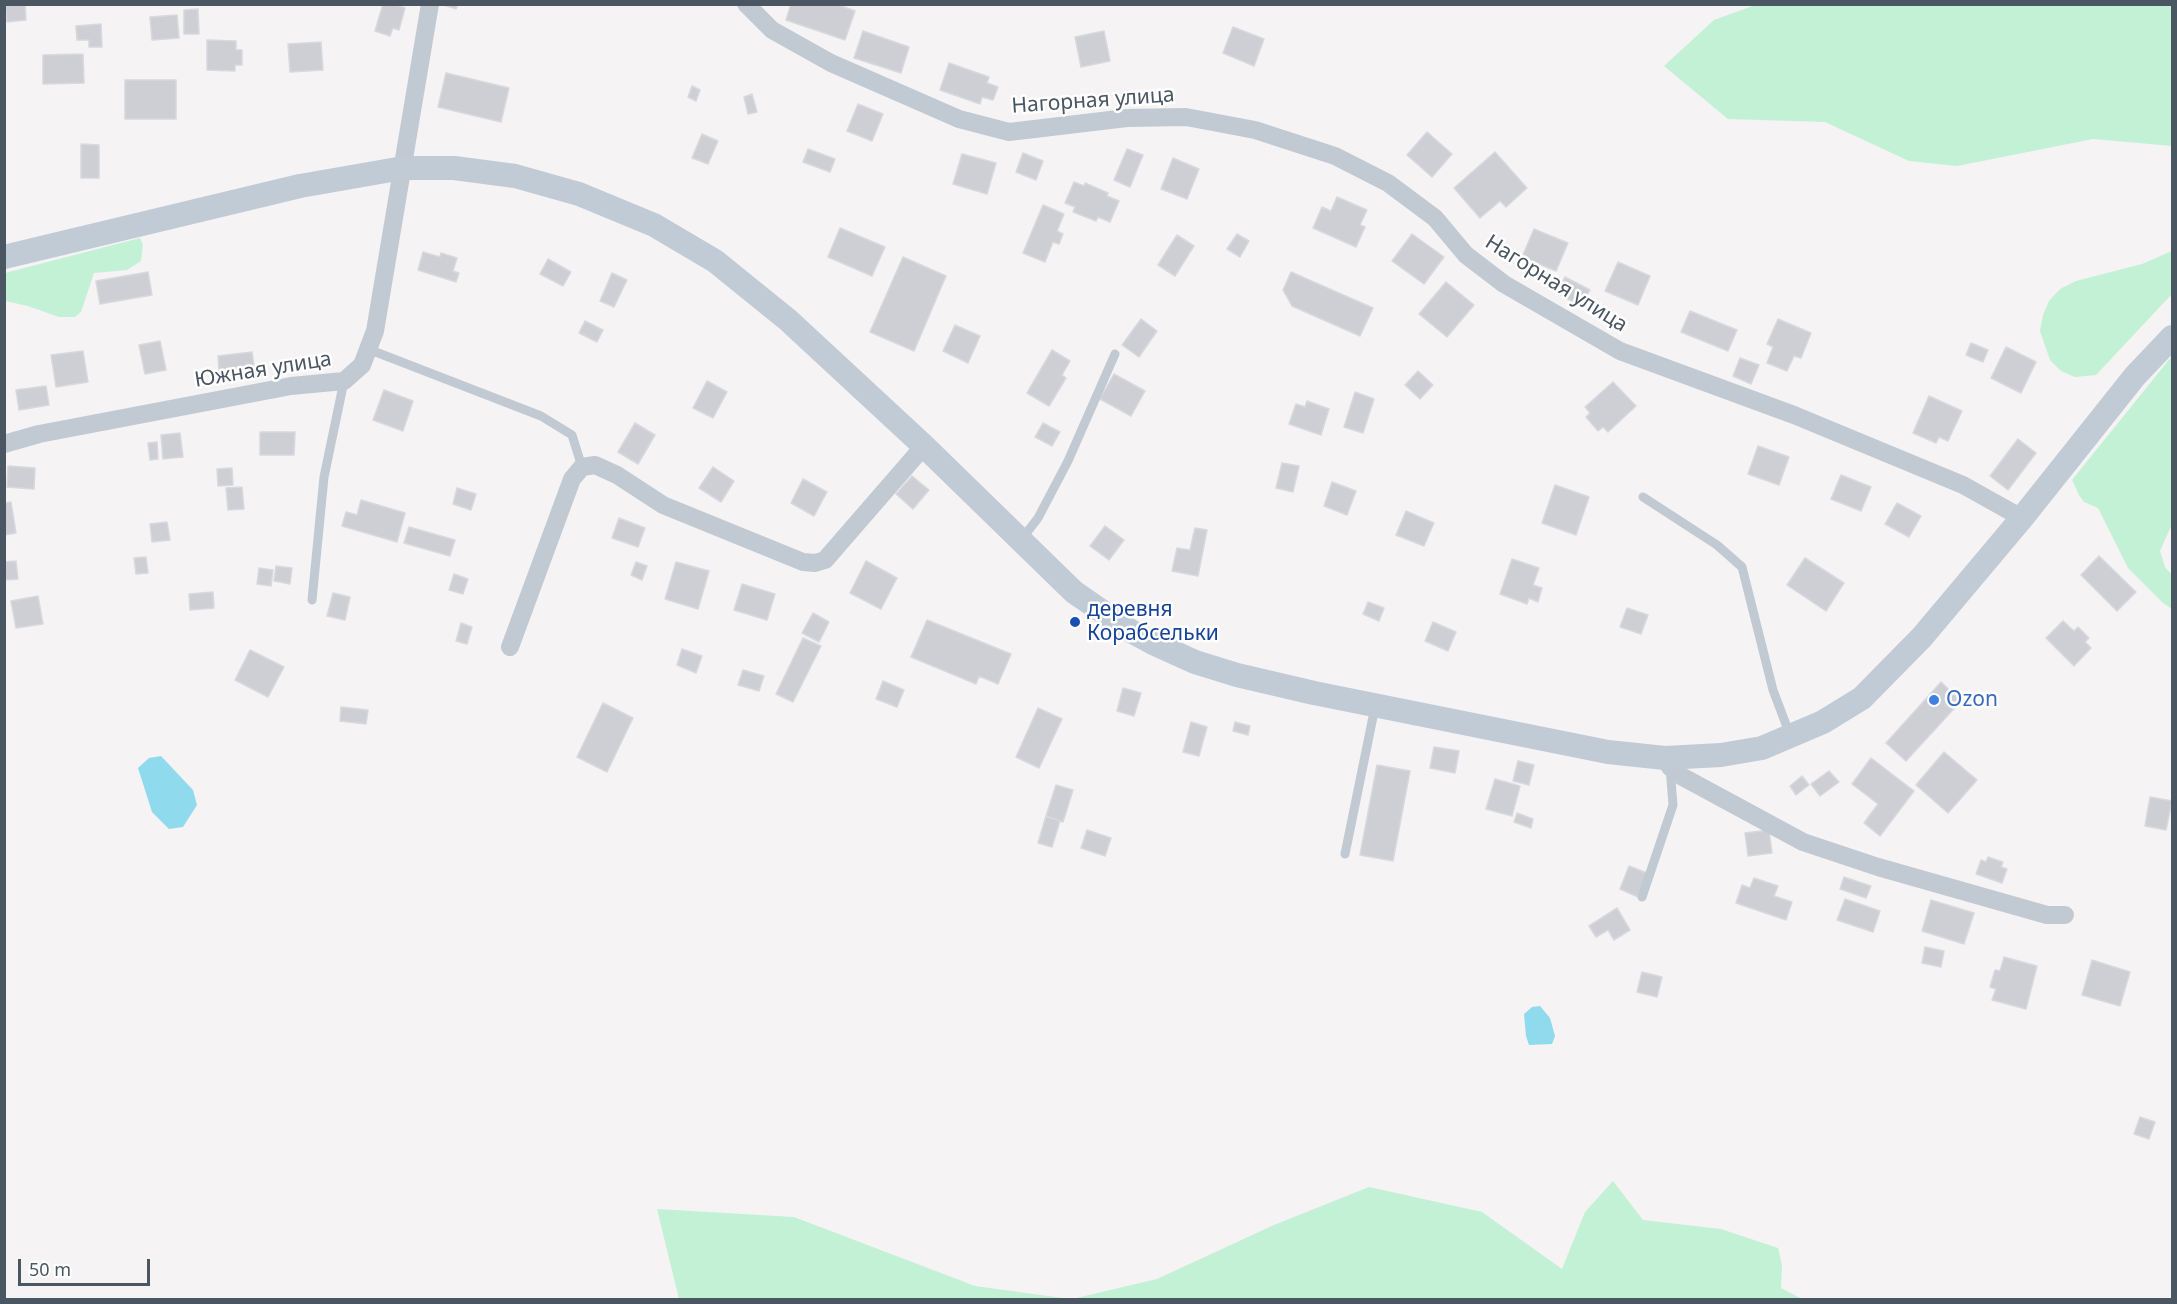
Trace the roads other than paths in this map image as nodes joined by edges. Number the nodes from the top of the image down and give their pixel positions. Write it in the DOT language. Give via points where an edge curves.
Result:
graph roads {
  1 [pos="430,4"];
  2 [pos="746,4"];
  3 [pos="403,168"];
  4 [pos="4,257"];
  5 [pos="2172,337"];
  6 [pos="368,349"];
  7 [pos="1115,354"];
  8 [pos="344,381"];
  9 [pos="4,444"];
  10 [pos="924,446"];
  11 [pos="582,468"];
  12 [pos="1643,496"];
  13 [pos="2022,518"];
  14 [pos="1021,540"];
  15 [pos="312,600"];
  16 [pos="510,647"];
  17 [pos="1375,705"];
  18 [pos="1790,737"];
  19 [pos="1667,762"];
  20 [pos="1345,854"];
  21 [pos="1642,897"];
  22 [pos="2065,915"];
  1 -- 3 [label="street, Южная улица"];
  2 -- 13 [label="street, Нагорная улица" via="772,30 831,63 959,119 1009,132 1127,118 1186,117 1255,130 1335,156 1388,183 1426,211 1466,255 1504,284 1620,351 1804,419 1964,485"];
  3 -- 4 [label="main road" via="300,186"];
  3 -- 6 [label="street, Южная улица" via="375,331"];
  3 -- 10 [label="main road" via="454,168 515,176 579,194 654,225 715,261"];
  5 -- 13 [label="main road" via="2135,376"];
  6 -- 8 [label="street, Южная улица" via="362,365"];
  6 -- 11 [label="lane" via="541,416 572,435"];
  7 -- 14 [label="lane" via="1068,461 1038,518"];
  8 -- 9 [label="street, Южная улица" via="291,386"];
  8 -- 15 [label="lane" via="324,477"];
  10 -- 11 [label="street" via="825,560 815,563 803,562 663,505 618,475 595,465"];
  10 -- 14 [label="main road"];
  11 -- 16 [label="street" via="572,479"];
  12 -- 18 [label="lane" via="1717,545 1742,567 1773,690"];
  13 -- 18 [label="main road" via="1922,637 1862,698"];
  14 -- 17 [label="main road" via="1074,591 1153,644 1237,675"];
  17 -- 19 [label="main road"];
  17 -- 20 [label="lane"];
  18 -- 19 [label="main road" via="1762,748"];
  19 -- 21 [label="lane" via="1672,805"];
  19 -- 22 [label="street" via="1681,776 1803,842 2047,915"];
}
